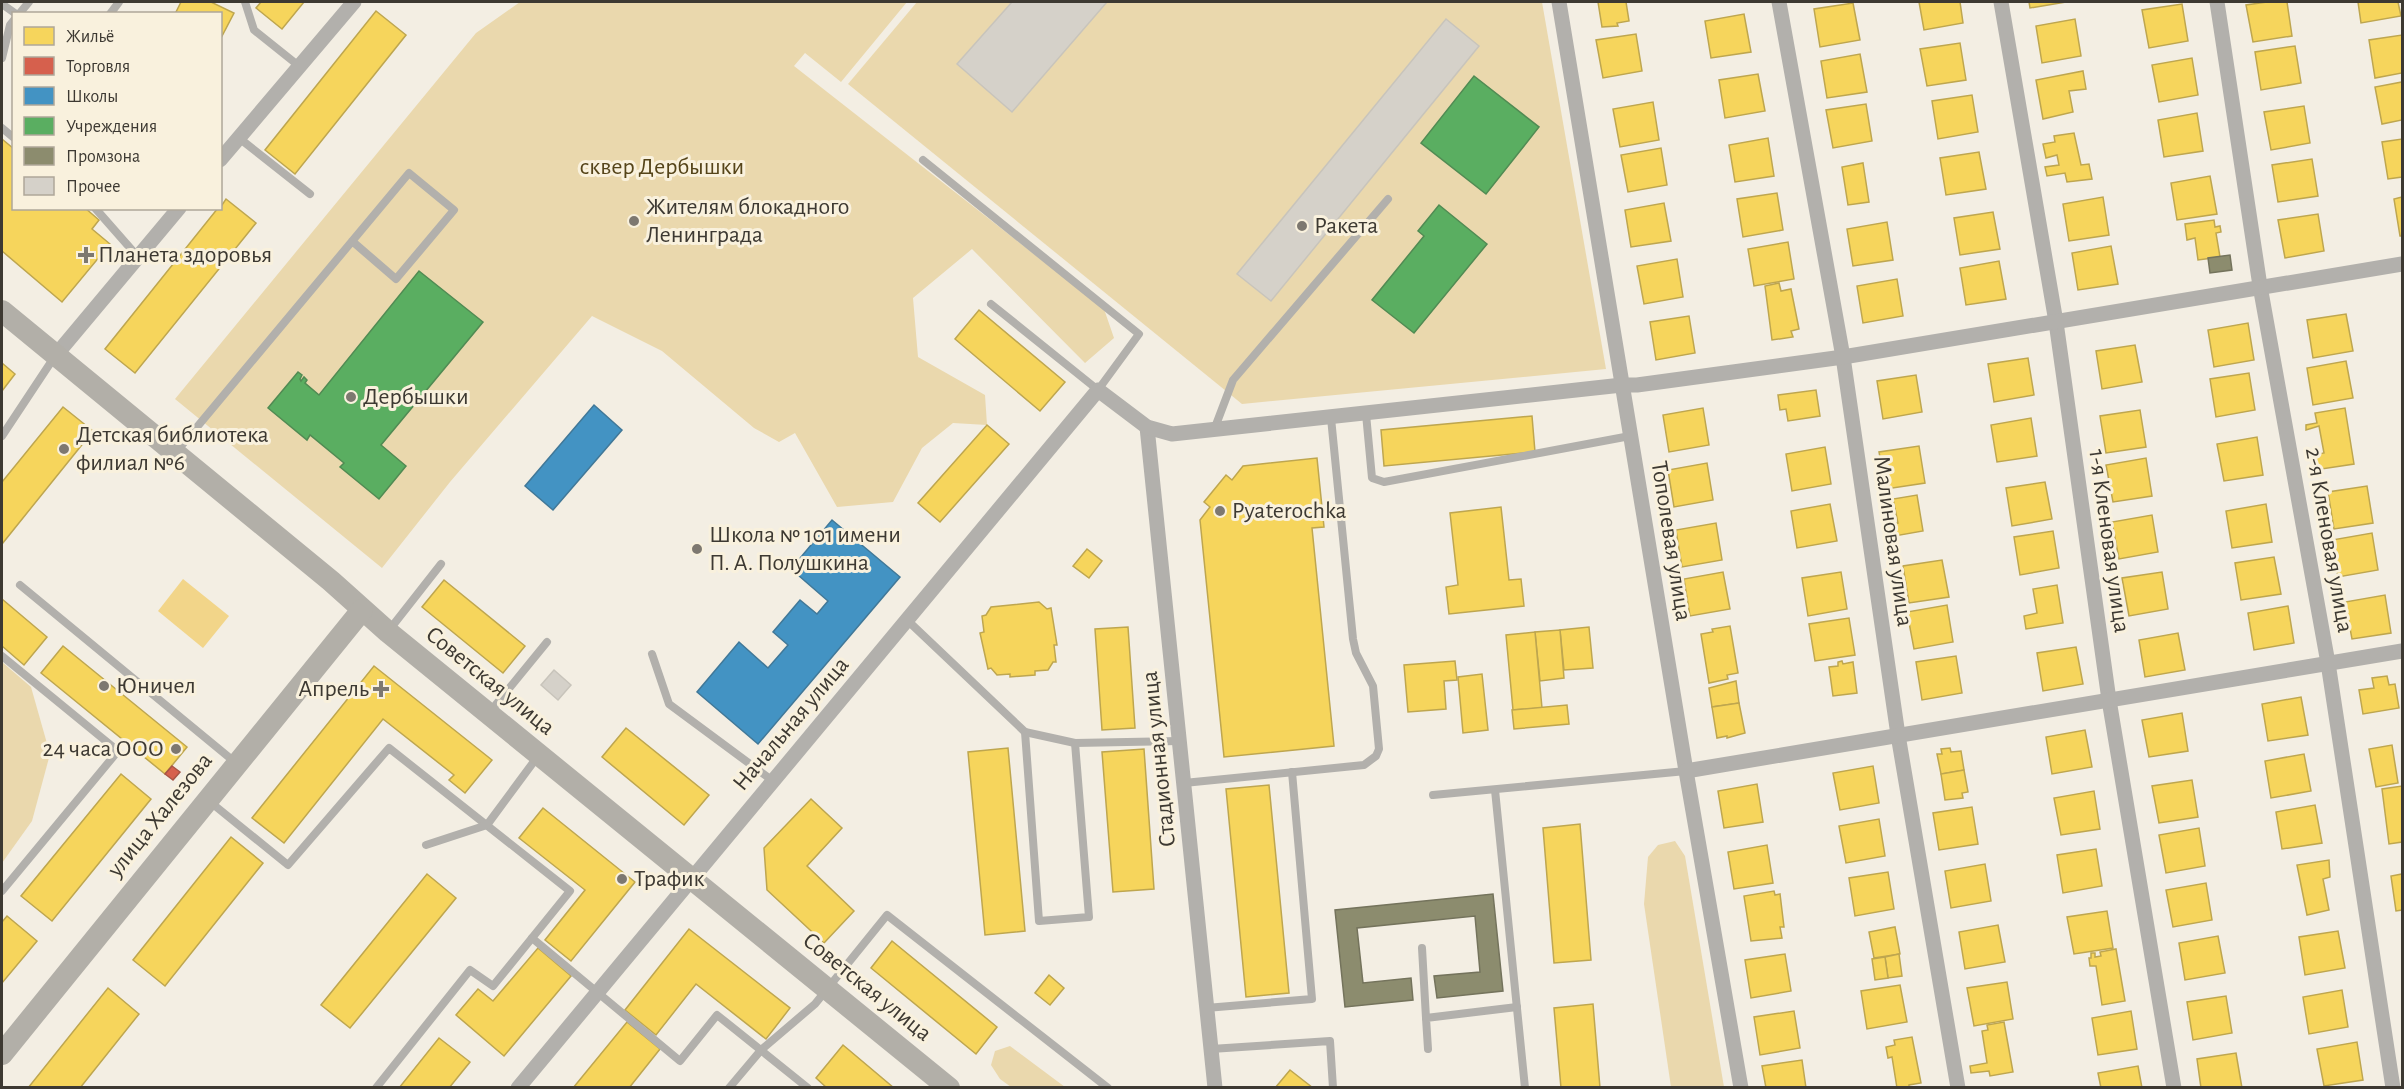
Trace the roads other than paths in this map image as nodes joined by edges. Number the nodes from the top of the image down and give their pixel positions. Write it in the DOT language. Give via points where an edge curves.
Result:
graph roads {
  1 [pos="245,2"];
  2 [pos="354,2"];
  3 [pos="1559,2"];
  4 [pos="1779,2"];
  5 [pos="2001,2"];
  6 [pos="2217,2"];
  7 [pos="12,22"];
  8 [pos="2,58"];
  9 [pos="299,66"];
  10 [pos="238,138"];
  11 [pos="222,158"];
  12 [pos="923,160"];
  13 [pos="310,194"];
  14 [pos="1388,199"];
  15 [pos="97,210"];
  16 [pos="177,210"];
  17 [pos="352,241"];
  18 [pos="138,257"];
  19 [pos="2403,264"];
  20 [pos="2260,286"];
  21 [pos="991,304"];
  22 [pos="2,311"];
  23 [pos="2056,322"];
  24 [pos="56,355"];
  25 [pos="1843,357"];
  26 [pos="1622,385"];
  27 [pos="1098,390"];
  28 [pos="1366,414"];
  29 [pos="1331,418"];
  30 [pos="1147,427"];
  31 [pos="3,430"];
  32 [pos="1214,430"];
  33 [pos="1630,436"];
  34 [pos="174,454"];
  35 [pos="441,564"];
  36 [pos="20,585"];
  37 [pos="362,610"];
  38 [pos="907,620"];
  39 [pos="388,632"];
  40 [pos="547,642"];
  41 [pos="2403,651"];
  42 [pos="652,654"];
  43 [pos="2,656"];
  44 [pos="2328,663"];
  45 [pos="2109,700"];
  46 [pos="489,714"];
  47 [pos="1025,732"];
  48 [pos="1898,735"];
  49 [pos="1179,741"];
  50 [pos="1075,743"];
  51 [pos="538,755"];
  52 [pos="237,764"];
  53 [pos="1686,771"];
  54 [pos="1292,772"];
  55 [pos="772,781"];
  56 [pos="1184,783"];
  57 [pos="1495,790"];
  58 [pos="1433,795"];
  59 [pos="208,800"];
  60 [pos="487,825"];
  61 [pos="426,845"];
  62 [pos="691,879"];
  63 [pos="2,891"];
  64 [pos="532,938"];
  65 [pos="1422,948"];
  66 [pos="826,989"];
  67 [pos="596,993"];
  68 [pos="1517,1007"];
  69 [pos="1206,1008"];
  70 [pos="1426,1018"];
  71 [pos="1211,1049"];
  72 [pos="1428,1049"];
  73 [pos="761,1050"];
  74 [pos="2,1054"];
  75 [pos="376,1088"];
  76 [pos="518,1088"];
  77 [pos="729,1088"];
  78 [pos="807,1088"];
  79 [pos="949,1088"];
  80 [pos="1108,1088"];
  81 [pos="1215,1088"];
  82 [pos="1333,1088"];
  83 [pos="1526,1088"];
  84 [pos="1741,1088"];
  85 [pos="1958,1088"];
  86 [pos="2174,1088"];
  87 [pos="2393,1088"];
  1 -- 9 [label="lane" via="254,30"];
  2 -- 9 [label="street"];
  3 -- 26 [label="street, Тополевая улица"];
  4 -- 25 [label="street, Малиновая улица"];
  5 -- 23 [label="street, 1-я Кленовая улица"];
  6 -- 20 [label="street, 2-я Кленовая улица"];
  7 -- 8 [label="lane"];
  9 -- 10 [label="street"];
  10 -- 11 [label="street"];
  10 -- 13 [label="lane"];
  12 -- 27 [label="lane" via="1139,334"];
  14 -- 32 [label="lane" via="1233,380"];
  15 -- 18 [label="lane"];
  16 -- 18 [label="street"];
  17 -- 17 [label="lane" via="410,172 454,210 396,279"];
  17 -- 34 [label="lane"];
  18 -- 24 [label="street"];
  19 -- 20 [label="street"];
  20 -- 23 [label="street"];
  20 -- 44 [label="street, 2-я Кленовая улица"];
  21 -- 27 [label="lane"];
  22 -- 24 [label="street, Советская улица"];
  23 -- 25 [label="street"];
  23 -- 45 [label="street, 1-я Кленовая улица"];
  24 -- 31 [label="lane"];
  24 -- 34 [label="street, Советская улица"];
  25 -- 26 [label="street"];
  25 -- 48 [label="street, Малиновая улица"];
  26 -- 28 [label="street"];
  26 -- 33 [label="street, Тополевая улица"];
  27 -- 30 [label="street"];
  27 -- 38 [label="street, Начальная улица"];
  28 -- 29 [label="street"];
  28 -- 33 [label="lane" via="1372,478 1384,482"];
  29 -- 32 [label="street"];
  29 -- 54 [label="lane" via="1353,639 1373,686 1379,749 1364,765"];
  30 -- 32 [label="street" via="1172,434"];
  30 -- 49 [label="street, Стадионная улица"];
  33 -- 53 [label="street, Тополевая улица"];
  34 -- 37 [label="street, Советская улица"];
  35 -- 39 [label="lane"];
  36 -- 52 [label="lane"];
  37 -- 39 [label="street, Советская улица"];
  37 -- 52 [label="street, улица Халезова"];
  38 -- 47 [label="lane"];
  38 -- 55 [label="street, Начальная улица"];
  39 -- 46 [label="street, Советская улица"];
  40 -- 46 [label="lane"];
  41 -- 44 [label="street"];
  42 -- 55 [label="lane" via="669,704"];
  43 -- 63 [label="lane" via="118,751"];
  44 -- 45 [label="street"];
  44 -- 87 [label="street, 2-я Кленовая улица"];
  45 -- 48 [label="street"];
  45 -- 86 [label="street, 1-я Кленовая улица"];
  46 -- 51 [label="street, Советская улица"];
  47 -- 50 [label="lane"];
  47 -- 50 [label="lane" via="1039,921 1089,917"];
  48 -- 53 [label="street"];
  48 -- 85 [label="street, Малиновая улица"];
  49 -- 50 [label="lane"];
  49 -- 56 [label="street, Стадионная улица"];
  51 -- 60 [label="lane"];
  51 -- 62 [label="street, Советская улица"];
  52 -- 59 [label="street, улица Халезова"];
  53 -- 57 [label="lane"];
  53 -- 84 [label="street, Тополевая улица"];
  54 -- 56 [label="lane"];
  54 -- 69 [label="lane" via="1312,999"];
  55 -- 62 [label="street, Начальная улица"];
  56 -- 69 [label="street, Стадионная улица"];
  57 -- 58 [label="lane"];
  57 -- 68 [label="lane"];
  59 -- 60 [label="lane" via="288,865 389,748"];
  59 -- 74 [label="street, улица Халезова"];
  60 -- 61 [label="lane"];
  60 -- 64 [label="lane" via="570,891"];
  62 -- 66 [label="street, Советская улица"];
  62 -- 67 [label="street, Начальная улица"];
  64 -- 67 [label="lane"];
  64 -- 75 [label="lane" via="493,986 470,970"];
  65 -- 70 [label="lane"];
  66 -- 73 [label="lane" via="815,1004"];
  66 -- 79 [label="street, Советская улица"];
  66 -- 80 [label="lane" via="887,915"];
  67 -- 73 [label="lane" via="680,1061 717,1015"];
  67 -- 76 [label="street, Начальная улица"];
  68 -- 70 [label="lane"];
  68 -- 83 [label="lane"];
  69 -- 71 [label="street, Стадионная улица"];
  70 -- 72 [label="lane"];
  71 -- 81 [label="street, Стадионная улица"];
  71 -- 82 [label="lane" via="1330,1041"];
  73 -- 77 [label="lane"];
  73 -- 78 [label="lane"];
}
